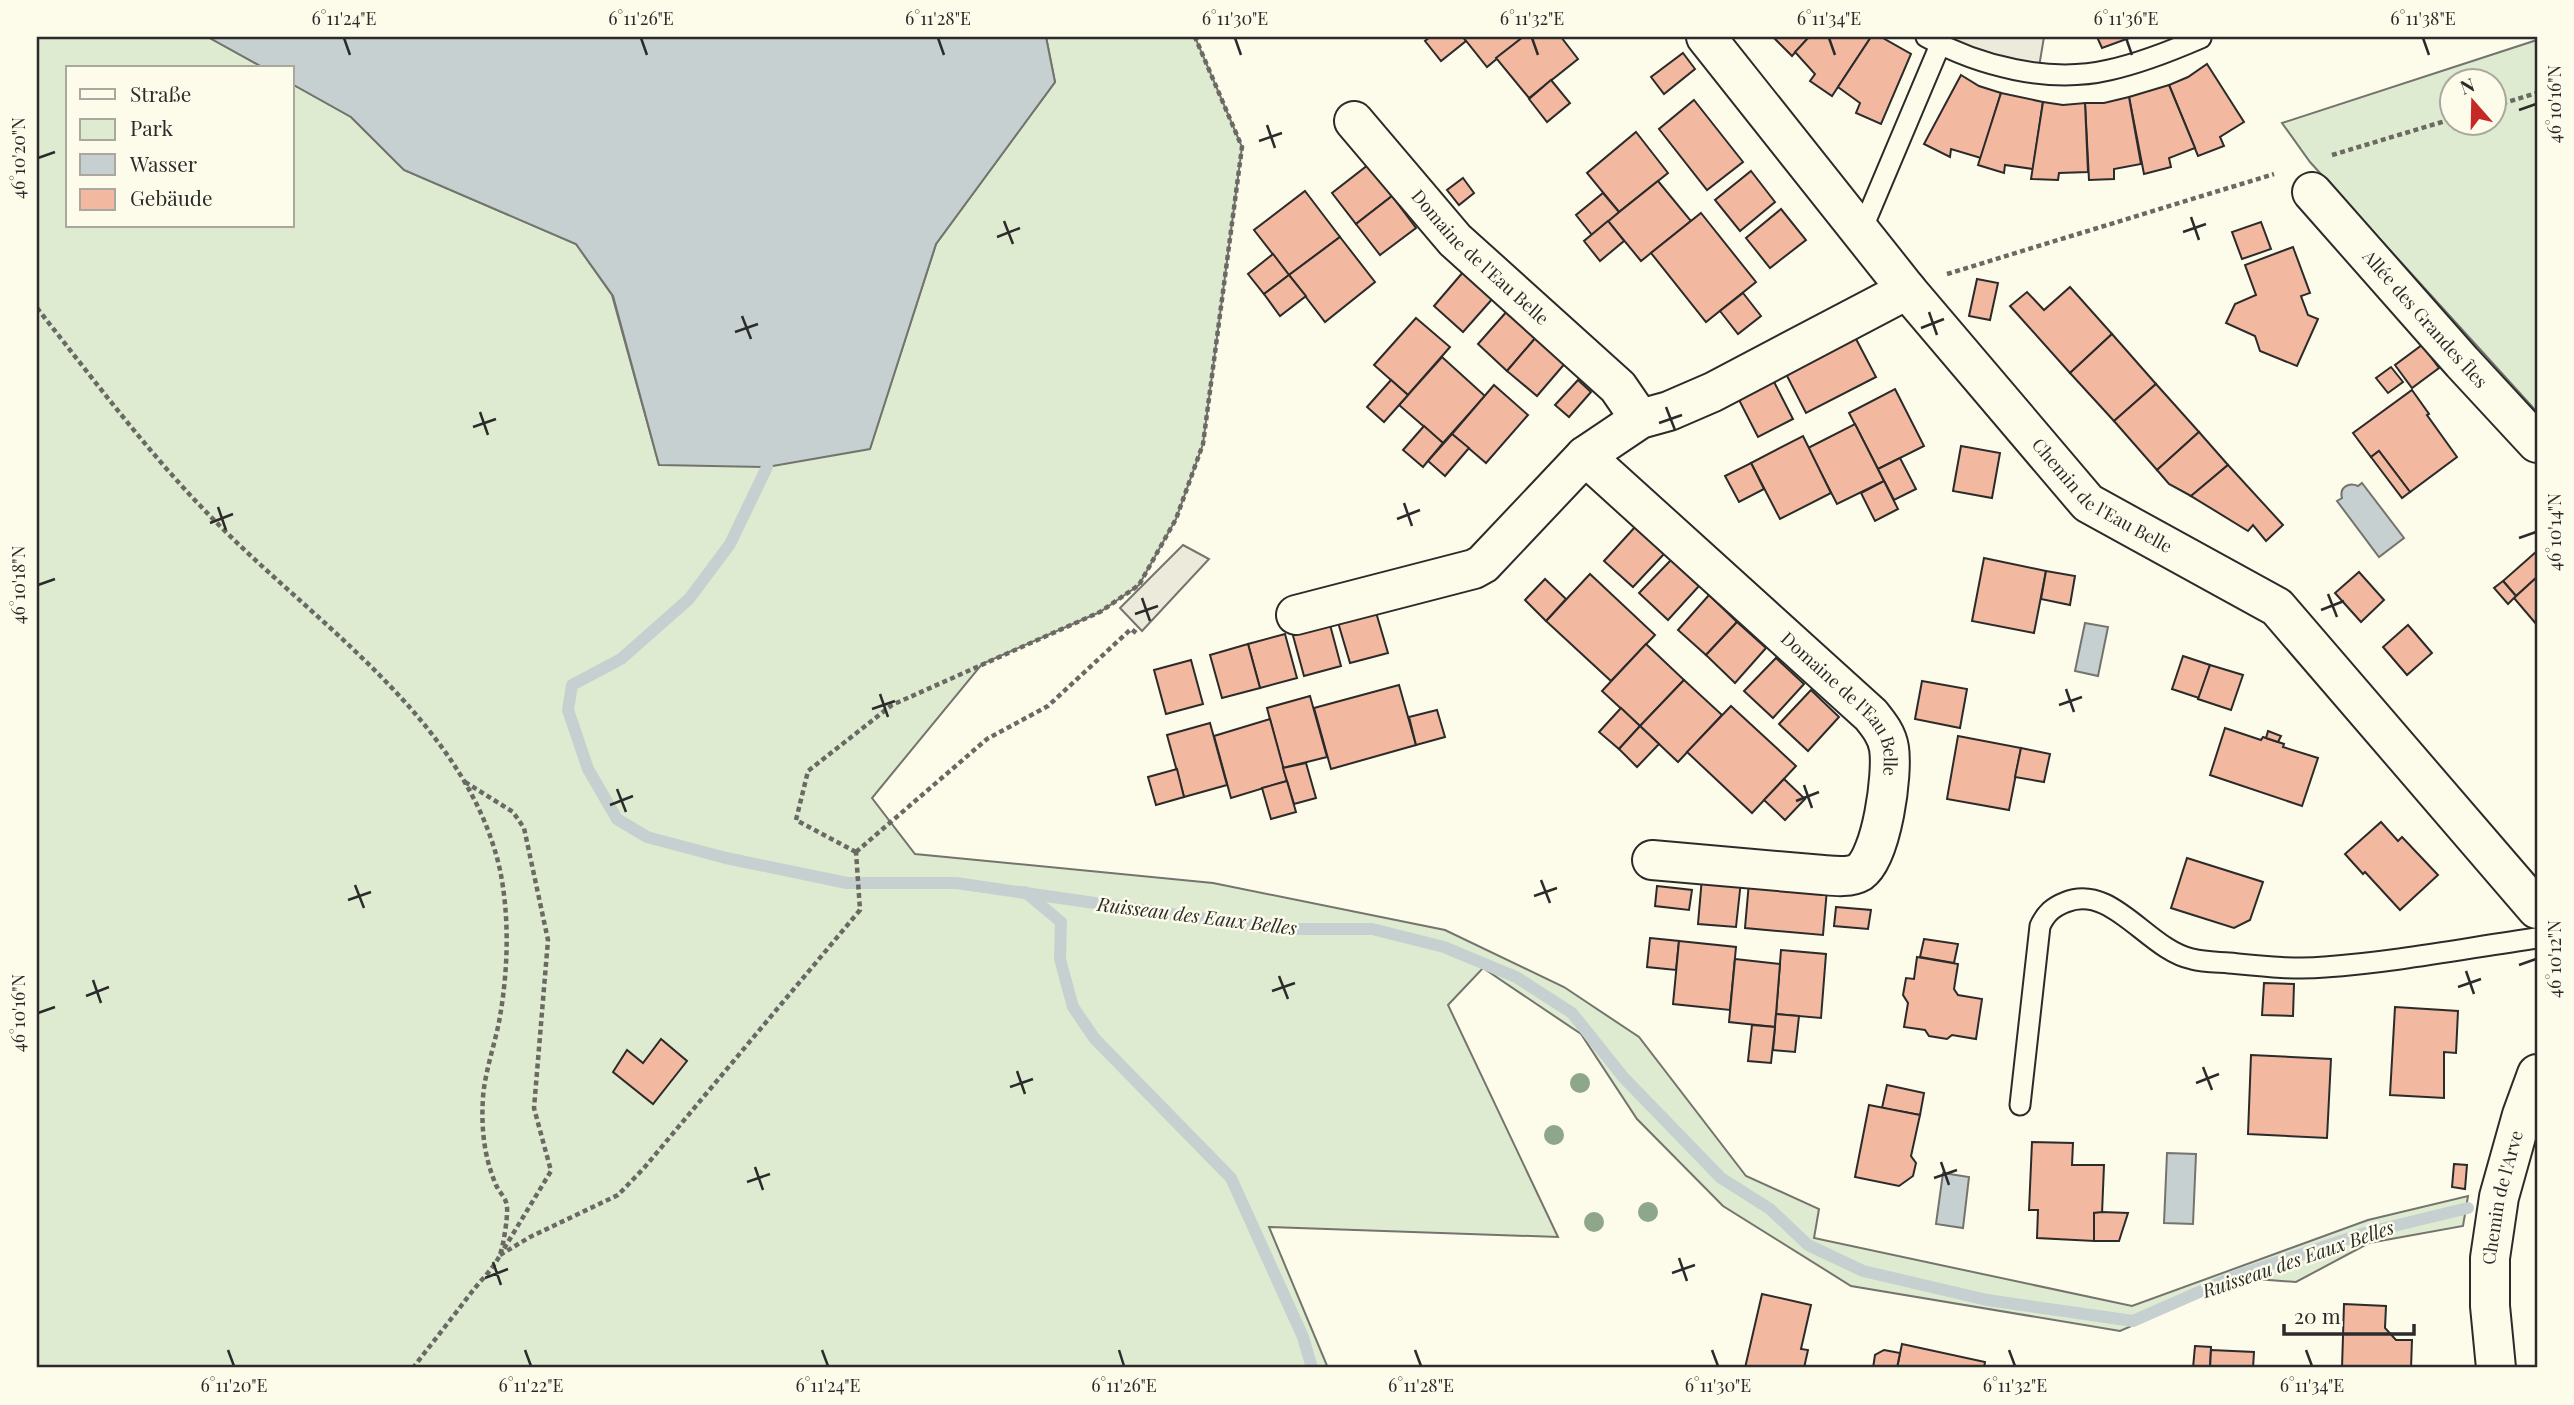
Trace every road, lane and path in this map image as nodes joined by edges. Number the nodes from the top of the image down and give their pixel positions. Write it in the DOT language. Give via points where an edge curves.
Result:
graph roads {
  1 [pos="1195,37"];
  2 [pos="1706,37"];
  3 [pos="2201,38"];
  4 [pos="1933,41"];
  5 [pos="2537,93"];
  6 [pos="2508,102"];
  7 [pos="1354,121"];
  8 [pos="2438,125"];
  9 [pos="2276,173"];
  10 [pos="2317,175"];
  11 [pos="1861,232"];
  12 [pos="1908,290"];
  13 [pos="37,309"];
  14 [pos="1640,419"];
  15 [pos="2537,443"];
  16 [pos="1585,456"];
  17 [pos="1296,615"];
  18 [pos="1139,635"];
  19 [pos="464,782"];
  20 [pos="856,852"];
  21 [pos="1652,860"];
  22 [pos="2537,909"];
  23 [pos="2537,938"];
  24 [pos="2537,1074"];
  25 [pos="2020,1105"];
  26 [pos="500,1255"];
  27 [pos="413,1368"];
  28 [pos="2496,1368"];
  1 -- 20 [label="path" via="1242,147 1203,444 1177,519 1139,585 1100,612 892,705 808,771 796,820"];
  2 -- 11 [label="street, Chemin de l'Eau Belle"];
  3 -- 4 [label="lane" via="2107,71 2055,75 1958,53"];
  4 -- 11 [label="lane"];
  5 -- 6 [label="path"];
  7 -- 14 [label="street, Domaine de l'Eau Belle" via="1455,240 1618,387"];
  8 -- 10 [label="path"];
  9 -- 12 [label="path" via="1966,267"];
  10 -- 15 [label="street, Allée des Grandes Îles" via="2462,362"];
  11 -- 12 [label="street, Chemin de l'Eau Belle"];
  12 -- 14 [label="street" via="1713,392"];
  12 -- 22 [label="street, Chemin de l'Eau Belle" via="2088,503 2277,607"];
  13 -- 19 [label="path" via="155,456 213,519 405,704"];
  14 -- 16 [label="street"];
  16 -- 17 [label="street" via="1474,569"];
  16 -- 21 [label="street, Domaine de l'Eau Belle" via="1871,715 1883,729 1889,747 1876,845 1858,873 1823,875"];
  18 -- 20 [label="path" via="1131,629 1048,706 987,739"];
  19 -- 26 [label="path" via="475,799 499,869 505,909 505,966 483,1093 482,1130 487,1159 508,1205"];
  19 -- 26 [label="path" via="519,818 548,940 534,1108 551,1171"];
  20 -- 26 [label="path" via="860,910 644,1168 618,1195"];
  23 -- 25 [label="lane" via="2323,968 2256,966 2190,959 2165,949 2111,906 2091,898 2072,899 2045,915 2040,926"];
  24 -- 28 [label="street, Chemin de l'Arve" via="2499,1197 2490,1258"];
  26 -- 27 [label="path"];
}
